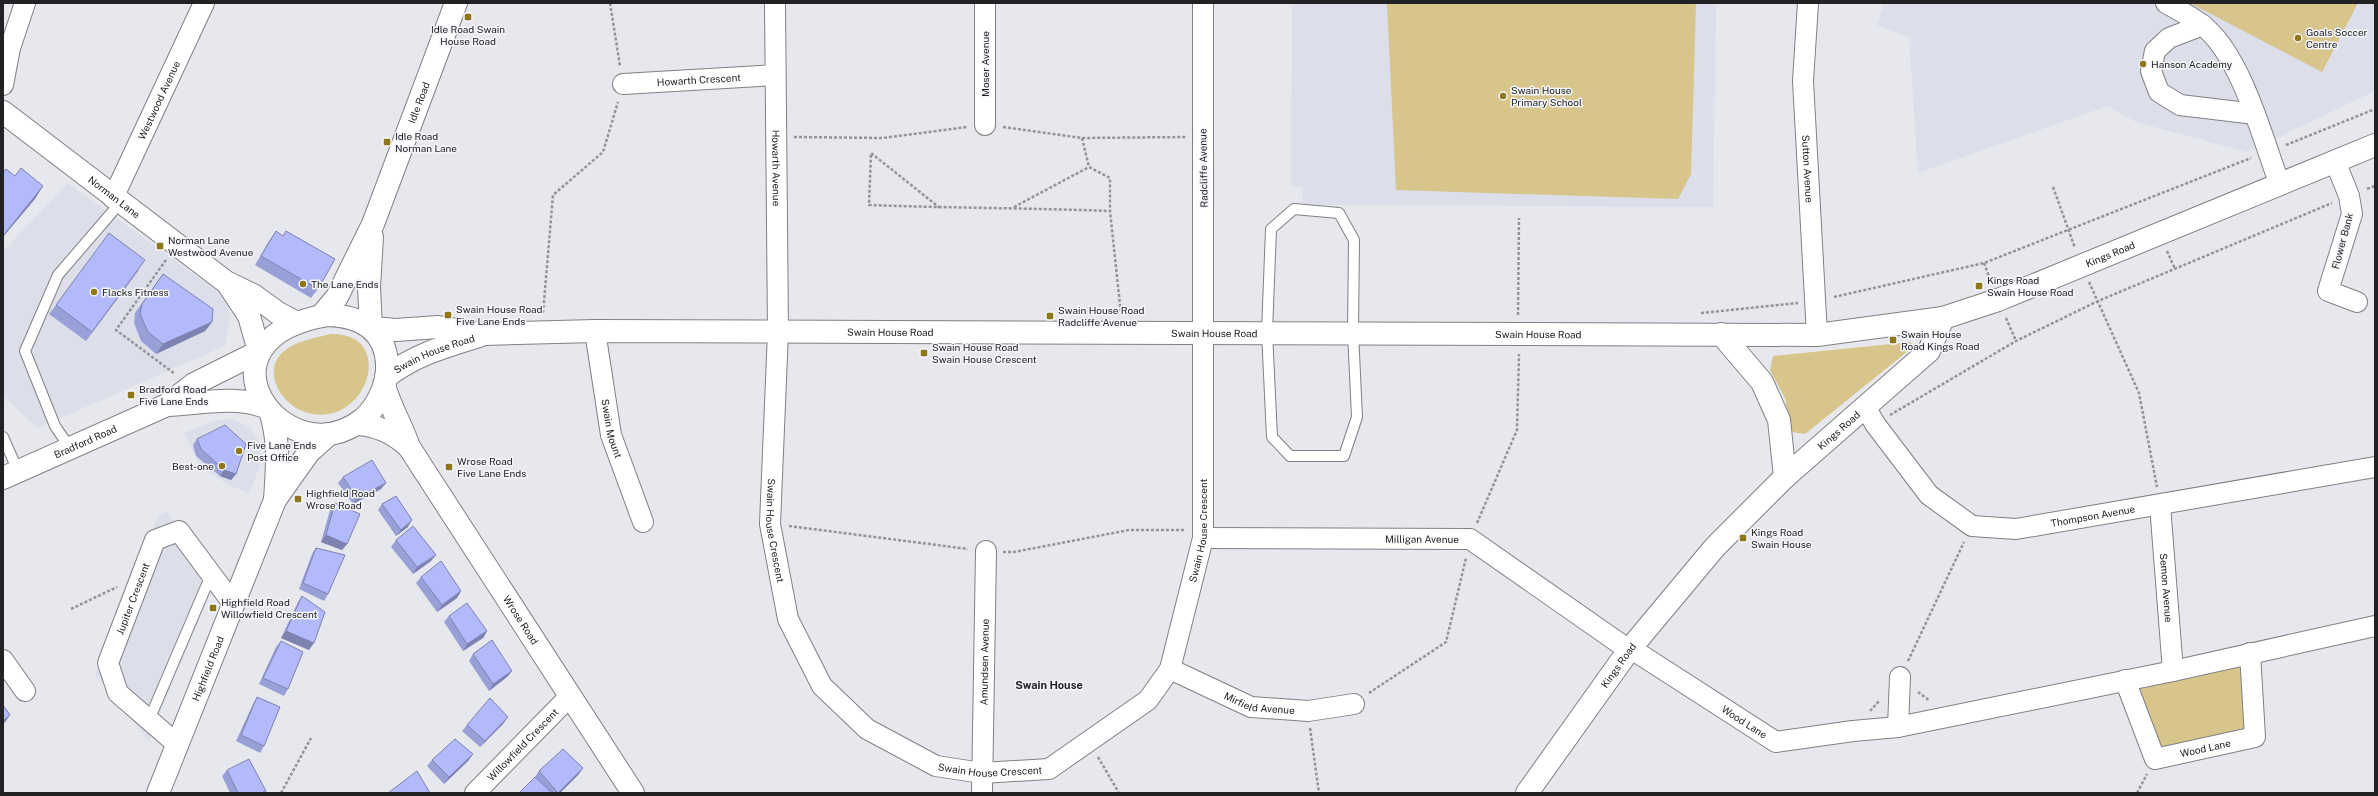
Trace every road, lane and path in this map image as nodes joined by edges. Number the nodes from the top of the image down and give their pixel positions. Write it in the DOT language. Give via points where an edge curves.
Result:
graph roads {
  1 [pos="25,3"];
  2 [pos="204,3"];
  3 [pos="456,3"];
  4 [pos="610,3"];
  5 [pos="775,3"];
  6 [pos="985,3"];
  7 [pos="1203,3"];
  8 [pos="1808,3"];
  9 [pos="2166,3"];
  10 [pos="2203,25"];
  11 [pos="775,75"];
  12 [pos="623,84"];
  13 [pos="3,85"];
  14 [pos="2375,109"];
  15 [pos="3,112"];
  16 [pos="2255,114"];
  17 [pos="985,125"];
  18 [pos="1082,138"];
  19 [pos="2375,145"];
  20 [pos="2267,152"];
  21 [pos="2335,162"];
  22 [pos="1090,167"];
  23 [pos="2280,185"];
  24 [pos="2375,186"];
  25 [pos="2052,187"];
  26 [pos="2350,196"];
  27 [pos="116,200"];
  28 [pos="1014,207"];
  29 [pos="940,208"];
  30 [pos="1110,211"];
  31 [pos="1519,218"];
  32 [pos="373,224"];
  33 [pos="2068,230"];
  34 [pos="176,245"];
  35 [pos="226,282"];
  36 [pos="1998,300"];
  37 [pos="1815,301"];
  38 [pos="2098,301"];
  39 [pos="2357,302"];
  40 [pos="1698,314"];
  41 [pos="321,316"];
  42 [pos="1943,318"];
  43 [pos="297,323"];
  44 [pos="372,328"];
  45 [pos="595,331"];
  46 [pos="542,332"];
  47 [pos="778,332"];
  48 [pos="1123,332"];
  49 [pos="1204,332"];
  50 [pos="1267,332"];
  51 [pos="1353,332"];
  52 [pos="1518,332"];
  53 [pos="484,334"];
  54 [pos="1721,334"];
  55 [pos="1817,335"];
  56 [pos="2016,341"];
  57 [pos="259,352"];
  58 [pos="176,374"];
  59 [pos="385,381"];
  60 [pos="167,405"];
  61 [pos="268,409"];
  62 [pos="1870,415"];
  63 [pos="357,424"];
  64 [pos="329,434"];
  65 [pos="3,437"];
  66 [pos="409,447"];
  67 [pos="70,448"];
  68 [pos="2375,467"];
  69 [pos="10,475"];
  70 [pos="1785,477"];
  71 [pos="276,500"];
  72 [pos="2160,505"];
  73 [pos="643,522"];
  74 [pos="1972,526"];
  75 [pos="1203,538"];
  76 [pos="986,551"];
  77 [pos="211,575"];
  78 [pos="120,585"];
  79 [pos="234,605"];
  80 [pos="71,609"];
  81 [pos="2375,626"];
  82 [pos="1629,650"];
  83 [pos="2250,653"];
  84 [pos="3,660"];
  85 [pos="1170,669"];
  86 [pos="2173,671"];
  87 [pos="1900,677"];
  88 [pos="2125,680"];
  89 [pos="26,691"];
  90 [pos="570,696"];
  91 [pos="1354,704"];
  92 [pos="1308,711"];
  93 [pos="149,720"];
  94 [pos="1898,727"];
  95 [pos="311,738"];
  96 [pos="1090,743"];
  97 [pos="178,745"];
  98 [pos="982,773"];
  99 [pos="158,793"];
  100 [pos="281,793"];
  101 [pos="475,793"];
  102 [pos="633,793"];
  103 [pos="982,793"];
  104 [pos="1119,793"];
  105 [pos="1319,793"];
  106 [pos="1527,793"];
  1 -- 13 [label="street" via="10,48"];
  2 -- 27 [label="street, Westwood Avenue"];
  3 -- 32 [label="street, Idle Road"];
  4 -- 12 [label="path"];
  5 -- 11 [label="street, Howarth Avenue"];
  6 -- 17 [label="street, Moser Avenue"];
  7 -- 49 [label="street, Radcliffe Avenue"];
  8 -- 37 [label="street, Sutton Avenue" via="1803,81"];
  9 -- 10 [label="street"];
  10 -- 16 [label="street" via="2221,46 2248,95"];
  10 -- 16 [label="street" via="2169,38 2155,51 2151,71 2159,92 2180,105"];
  11 -- 12 [label="street, Howarth Crescent"];
  11 -- 47 [label="street, Howarth Avenue"];
  12 -- 46 [label="path" via="603,152 553,195"];
  14 -- 20 [label="path"];
  15 -- 27 [label="street, Norman Lane"];
  16 -- 20 [label="street"];
  18 -- 22 [label="path"];
  19 -- 21 [label="street, Kings Road"];
  20 -- 23 [label="street"];
  20 -- 33 [label="path"];
  21 -- 23 [label="street, Kings Road"];
  21 -- 26 [label="street, Flower Bank"];
  22 -- 28 [label="path"];
  22 -- 30 [label="path" via="1110,178"];
  23 -- 36 [label="street, Kings Road"];
  24 -- 26 [label="path"];
  25 -- 33 [label="path"];
  26 -- 38 [label="path"];
  26 -- 39 [label="street, Flower Bank" via="2352,214 2328,291"];
  27 -- 34 [label="street, Norman Lane"];
  27 -- 67 [label="lane" via="58,275 26,351 55,426"];
  28 -- 29 [label="path"];
  28 -- 30 [label="path"];
  29 -- 29 [label="path" via="868,205 871,153 911,185"];
  30 -- 48 [label="path"];
  31 -- 52 [label="path"];
  32 -- 41 [label="street, Idle Road" via="337,297"];
  32 -- 44 [label="street, Idle Road" via="368,287"];
  33 -- 37 [label="path" via="1984,263"];
  34 -- 35 [label="street, Norman Lane"];
  34 -- 58 [label="path" via="116,330"];
  35 -- 43 [label="street, Norman Lane" via="253,295"];
  35 -- 57 [label="street, Norman Lane" via="249,316"];
  36 -- 42 [label="street, Kings Road"];
  36 -- 56 [label="path"];
  37 -- 40 [label="path"];
  37 -- 55 [label="street, Sutton Avenue"];
  38 -- 56 [label="path"];
  38 -- 72 [label="path" via="2139,393"];
  41 -- 43 [label="street"];
  41 -- 44 [label="street" via="352,318"];
  42 -- 55 [label="street, Swain House Road"];
  42 -- 62 [label="street, Kings Road" via="1929,351"];
  43 -- 57 [label="street" via="276,333"];
  44 -- 53 [label="street, Swain House Road" via="396,330 438,327"];
  44 -- 59 [label="street" via="384,346 387,366"];
  45 -- 46 [label="street, Swain House Road"];
  45 -- 47 [label="street, Swain House Road"];
  45 -- 73 [label="street, Swain Mount" via="611,435"];
  46 -- 53 [label="street, Swain House Road"];
  47 -- 48 [label="street, Swain House Road"];
  47 -- 98 [label="street, Swain House Crescent" via="770,524 788,618 822,686 867,729 936,766"];
  48 -- 49 [label="street, Swain House Road"];
  49 -- 50 [label="street, Swain House Road"];
  49 -- 75 [label="street, Swain House Crescent"];
  50 -- 51 [label="street, Swain House Road"];
  50 -- 51 [label="lane" via="1271,229 1294,209 1339,213 1354,240"];
  50 -- 51 [label="lane" via="1272,437 1290,456 1344,456 1356,417"];
  51 -- 52 [label="street, Swain House Road"];
  52 -- 54 [label="street, Swain House Road"];
  53 -- 59 [label="street, Swain House Road" via="405,363"];
  54 -- 55 [label="street, Swain House Road"];
  54 -- 70 [label="street" via="1762,382 1779,420"];
  56 -- 62 [label="path"];
  57 -- 60 [label="street, Bradford Road" via="194,384"];
  57 -- 61 [label="street" via="255,361 254,377 258,393"];
  59 -- 63 [label="street" via="374,406"];
  59 -- 66 [label="street, Wrose Road" via="393,411 403,428"];
  60 -- 61 [label="street, Bradford Road" via="198,404 228,399 253,402"];
  60 -- 67 [label="street, Bradford Road"];
  61 -- 64 [label="street" via="286,425 300,432"];
  61 -- 71 [label="street, Highfield Road" via="278,442"];
  62 -- 70 [label="street, Kings Road"];
  62 -- 74 [label="street" via="1929,495"];
  63 -- 64 [label="street"];
  63 -- 66 [label="street, Wrose Road" via="378,427 399,438"];
  64 -- 71 [label="street, Highfield Road" via="309,452"];
  65 -- 69 [label="lane"];
  66 -- 90 [label="street, Wrose Road"];
  67 -- 69 [label="street, Bradford Road"];
  68 -- 72 [label="street, Thompson Avenue"];
  70 -- 82 [label="street, Kings Road" via="1715,547"];
  71 -- 79 [label="street, Highfield Road"];
  72 -- 74 [label="street, Thompson Avenue" via="2016,529"];
  72 -- 86 [label="street, Semon Avenue"];
  74 -- 87 [label="path"];
  75 -- 82 [label="street, Milligan Avenue" via="1470,539"];
  75 -- 85 [label="street, Swain House Crescent"];
  76 -- 98 [label="street, Amundsen Avenue"];
  77 -- 79 [label="street, Jupiter Crescent"];
  77 -- 93 [label="lane"];
  77 -- 93 [label="street, Jupiter Crescent" via="179,531 156,540 108,663 118,693"];
  78 -- 80 [label="path"];
  79 -- 97 [label="street, Highfield Road"];
  81 -- 83 [label="street, Wood Lane"];
  82 -- 94 [label="street, Wood Lane" via="1641,655 1776,742"];
  82 -- 106 [label="street, Kings Road"];
  83 -- 86 [label="street, Wood Lane"];
  83 -- 88 [label="street, Wood Lane" via="2255,737 2155,759"];
  84 -- 89 [label="street"];
  85 -- 92 [label="street, Mirfield Avenue" via="1251,706"];
  85 -- 96 [label="street, Swain House Crescent" via="1148,700"];
  86 -- 88 [label="street, Wood Lane"];
  87 -- 94 [label="street"];
  88 -- 94 [label="street, Wood Lane"];
  90 -- 101 [label="street, Willowfield Crescent"];
  90 -- 102 [label="street, Wrose Road"];
  91 -- 92 [label="street, Mirfield Avenue"];
  92 -- 105 [label="path"];
  93 -- 97 [label="street, Jupiter Crescent"];
  95 -- 100 [label="path"];
  96 -- 98 [label="street, Swain House Crescent" via="1049,769"];
  96 -- 104 [label="path"];
  97 -- 99 [label="street, Highfield Road"];
  98 -- 103 [label="street, Amundsen Avenue"];
}
